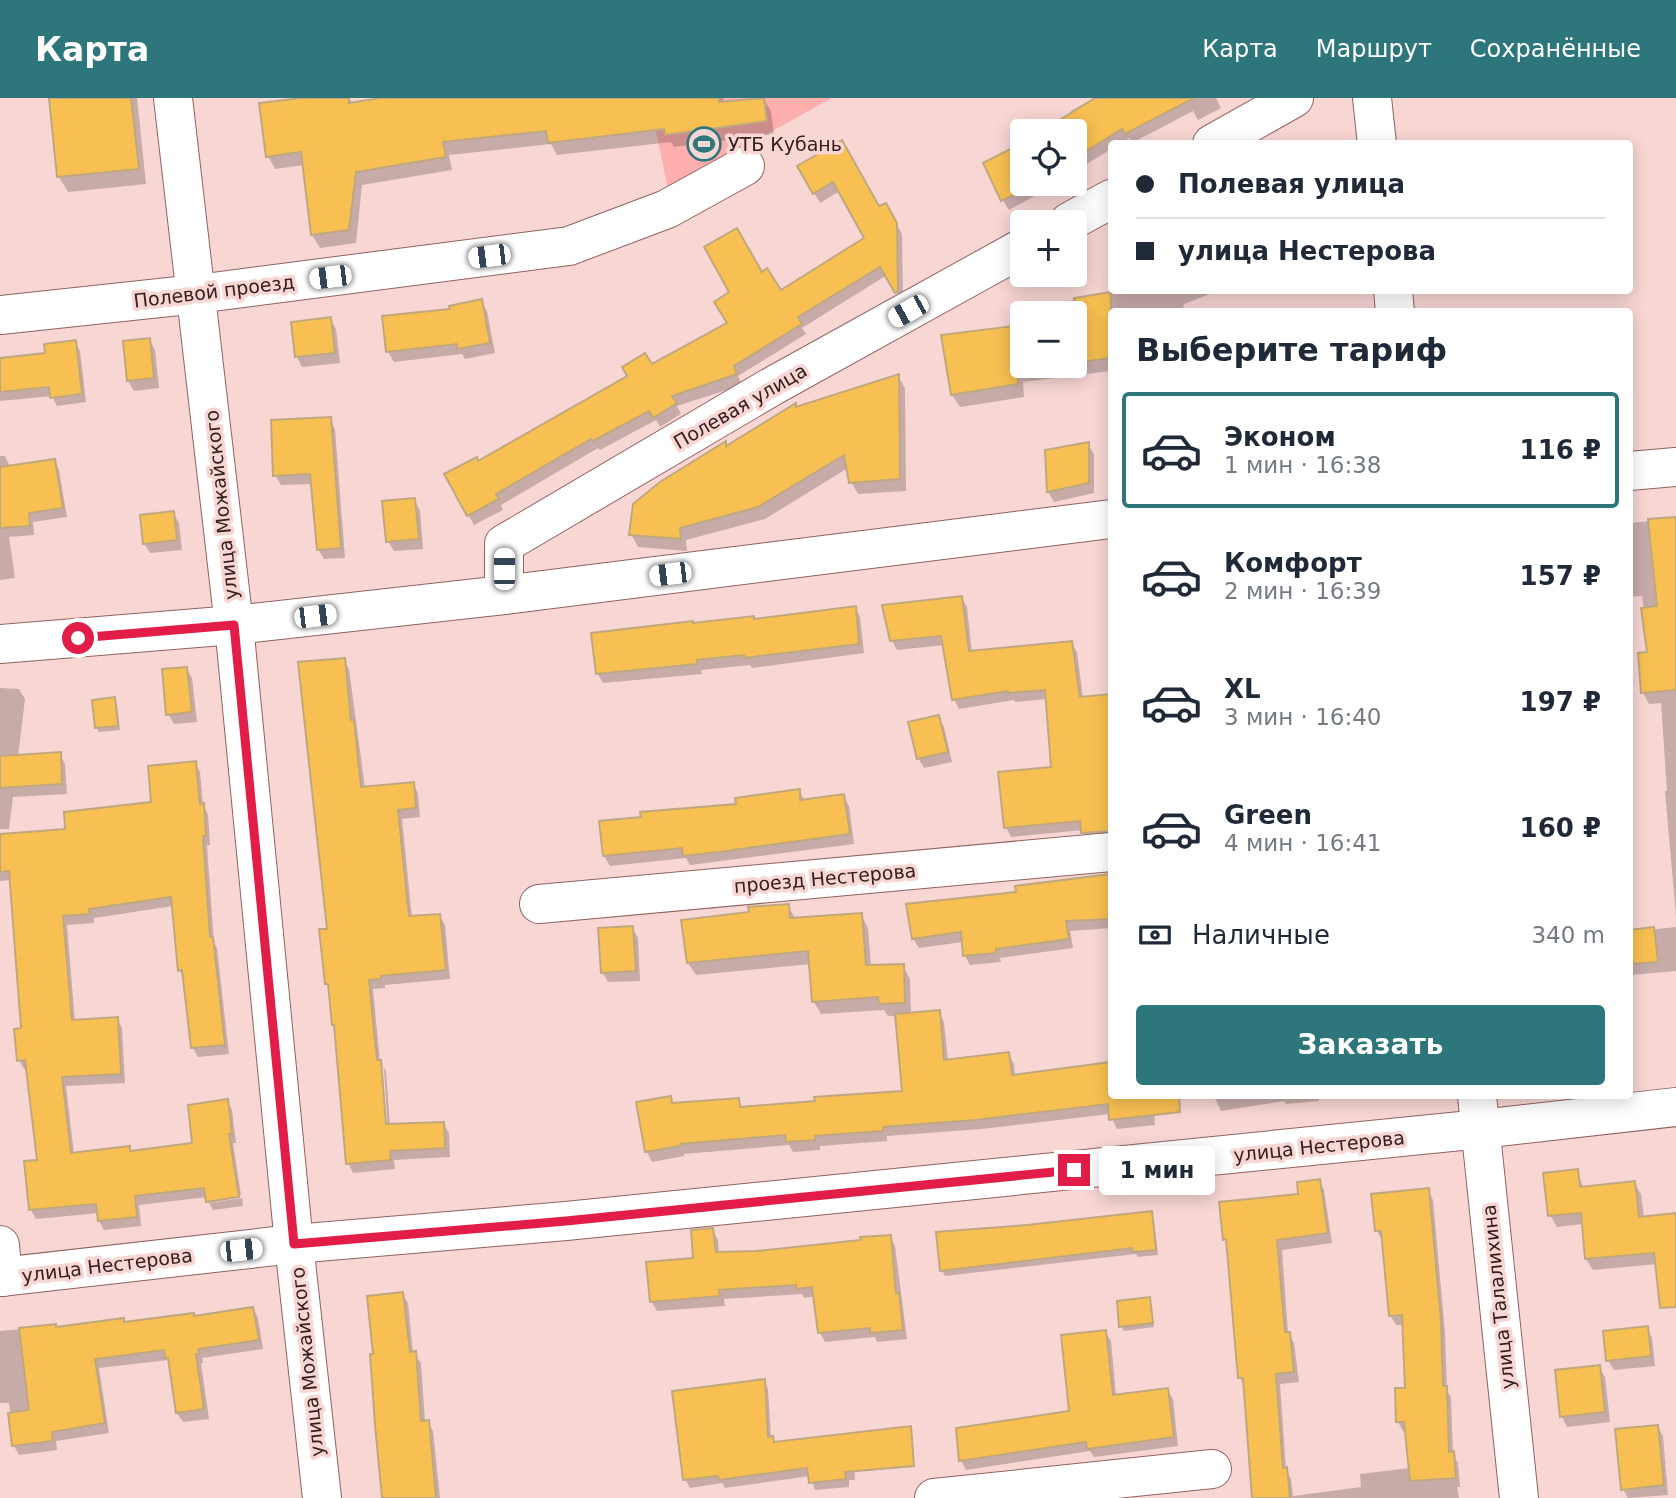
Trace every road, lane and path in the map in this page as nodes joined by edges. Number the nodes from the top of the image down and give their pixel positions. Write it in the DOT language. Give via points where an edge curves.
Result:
graph roads {
  1 [pos="173,98"];
  2 [pos="1294,98"];
  3 [pos="1372,98"];
  4 [pos="1219,140"];
  5 [pos="1377,140"];
  6 [pos="745,166"];
  7 [pos="1108,201"];
  8 [pos="1087,212"];
  9 [pos="1010,255"];
  10 [pos="197,294"];
  11 [pos="0,314"];
  12 [pos="1676,467"];
  13 [pos="1633,471"];
  14 [pos="1108,519"];
  15 [pos="505,594"];
  16 [pos="234,625"];
  17 [pos="0,644"];
  18 [pos="1108,852"];
  19 [pos="539,905"];
  20 [pos="1676,1107"];
  21 [pos="1479,1112"];
  22 [pos="294,1244"];
  23 [pos="1,1267"];
  24 [pos="1212,1469"];
  25 [pos="322,1498"];
  26 [pos="934,1498"];
  27 [pos="1519,1498"];
  1 -- 10 [label="street, улица Можайского"];
  2 -- 4 [label="street"];
  3 -- 5 [label="street"];
  6 -- 10 [label="street, Полевой проезд" via="667,209 569,246"];
  7 -- 8 [label="street"];
  9 -- 15 [label="street, Полевая улица" via="771,387 504,544"];
  10 -- 11 [label="street, Полевой проезд"];
  10 -- 16 [label="street, улица Можайского"];
  12 -- 13 [label="street"];
  14 -- 15 [label="street"];
  15 -- 16 [label="street"];
  16 -- 17 [label="street"];
  16 -- 22 [label="street, улица Можайского"];
  18 -- 19 [label="street, проезд Нестерова"];
  20 -- 21 [label="street, улица Нестерова"];
  21 -- 22 [label="street, улица Нестерова" via="566,1221"];
  21 -- 27 [label="street, улица Талалихина"];
  22 -- 23 [label="street, улица Нестерова"];
  22 -- 25 [label="street, улица Можайского"];
  24 -- 26 [label="street"];
}
